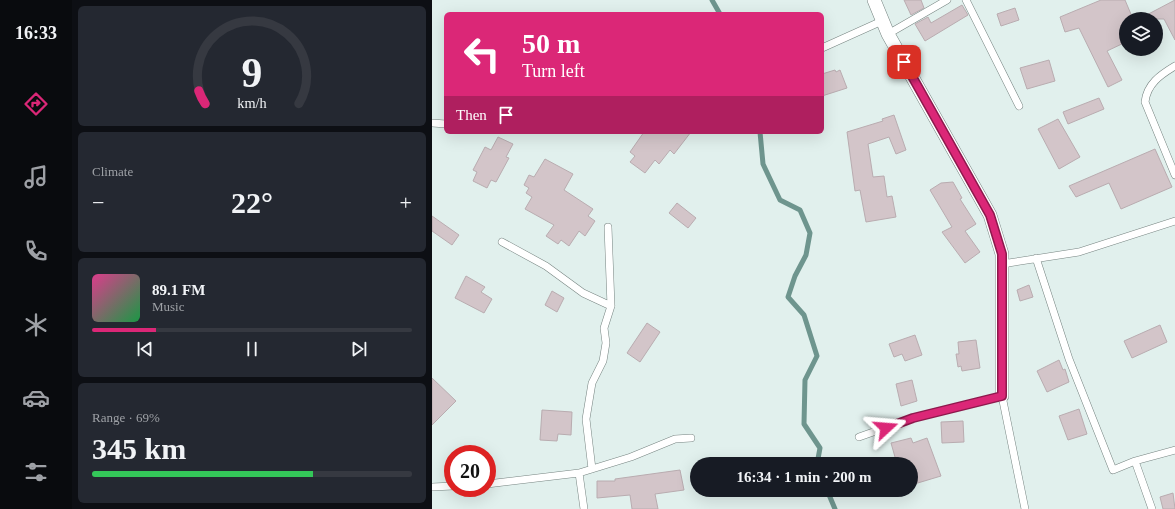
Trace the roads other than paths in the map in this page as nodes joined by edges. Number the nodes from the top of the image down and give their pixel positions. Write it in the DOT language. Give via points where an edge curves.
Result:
graph roads {
  1 [pos="874,0"];
  2 [pos="947,0"];
  3 [pos="966,0"];
  4 [pos="882,21"];
  5 [pos="888,34"];
  6 [pos="824,47"];
  7 [pos="1175,66"];
  8 [pos="1019,106"];
  9 [pos="432,123"];
  10 [pos="444,124"];
  11 [pos="1175,175"];
  12 [pos="1175,221"];
  13 [pos="608,227"];
  14 [pos="502,242"];
  15 [pos="1036,258"];
  16 [pos="1002,264"];
  17 [pos="611,306"];
  18 [pos="1002,396"];
  19 [pos="859,437"];
  20 [pos="691,438"];
  21 [pos="1175,450"];
  22 [pos="1135,462"];
  23 [pos="592,469"];
  24 [pos="579,473"];
  25 [pos="496,483"];
  26 [pos="444,487"];
  27 [pos="432,488"];
  28 [pos="584,509"];
  29 [pos="1025,509"];
  30 [pos="1152,509"];
  1 -- 4 [label="street"];
  2 -- 5 [label="lane"];
  3 -- 8 [label="lane"];
  4 -- 5 [label="street"];
  4 -- 6 [label="lane"];
  5 -- 16 [label="street" via="990,215 1002,254"];
  7 -- 11 [label="lane" via="1158,77 1151,86 1145,102"];
  9 -- 10 [label="lane"];
  12 -- 15 [label="lane" via="1099,247"];
  13 -- 17 [label="lane"];
  14 -- 17 [label="lane" via="546,266 583,293"];
  15 -- 16 [label="lane"];
  15 -- 22 [label="lane" via="1069,359 1114,470"];
  16 -- 18 [label="street"];
  17 -- 23 [label="lane" via="604,328 606,342 603,361 592,383 586,419"];
  18 -- 19 [label="lane" via="913,418"];
  18 -- 29 [label="lane"];
  20 -- 23 [label="lane" via="675,439"];
  21 -- 22 [label="lane"];
  22 -- 30 [label="lane"];
  23 -- 24 [label="lane"];
  24 -- 25 [label="lane"];
  24 -- 28 [label="lane"];
  26 -- 27 [label="lane"];
}
